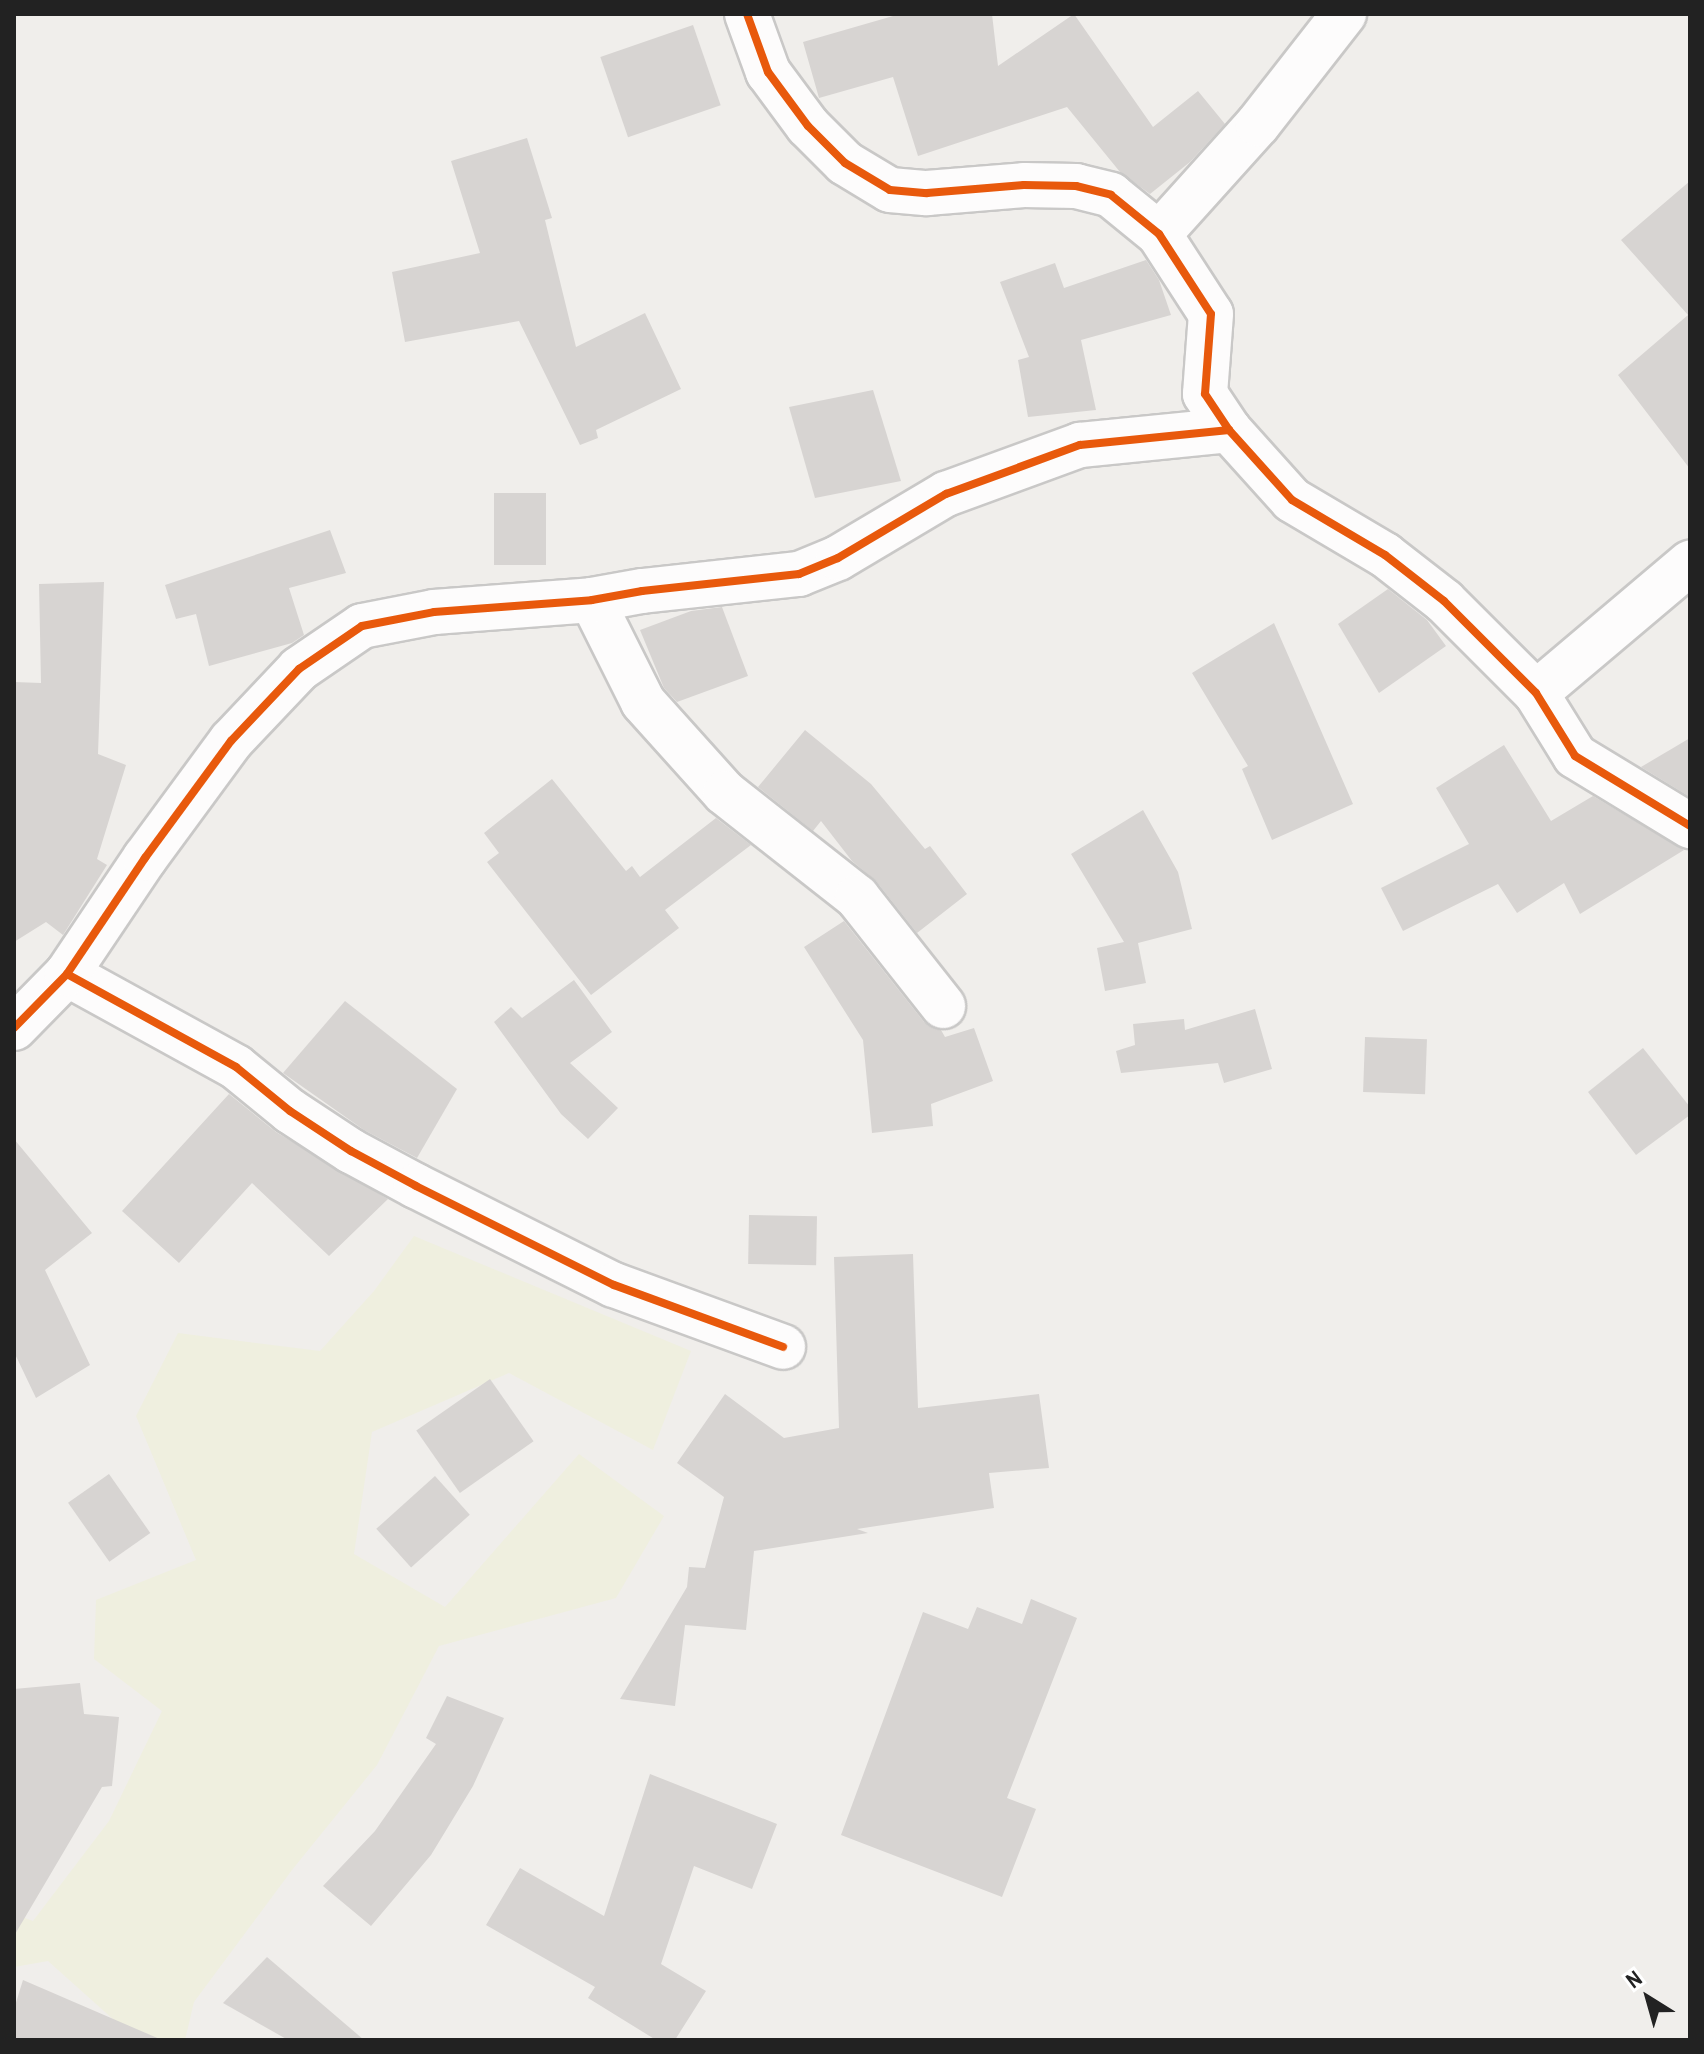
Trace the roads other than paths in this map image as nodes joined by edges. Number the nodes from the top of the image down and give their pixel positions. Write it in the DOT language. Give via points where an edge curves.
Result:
graph roads {
  1 [pos="747,14"];
  2 [pos="1344,14"];
  3 [pos="1159,234"];
  4 [pos="1229,430"];
  5 [pos="1690,563"];
  6 [pos="592,600"];
  7 [pos="1536,693"];
  8 [pos="1690,826"];
  9 [pos="67,974"];
  10 [pos="943,1006"];
  11 [pos="14,1028"];
  12 [pos="783,1347"];
  1 -- 3 [label="street" via="768,72 808,126 845,163 890,190 1076,186 1111,195"];
  2 -- 3 [label="street" via="1258,124"];
  3 -- 4 [label="street" via="1211,314 1205,394"];
  4 -- 6 [label="street" via="1080,445 946,494 838,558 799,574"];
  4 -- 7 [label="street" via="1292,500 1420,582"];
  5 -- 7 [label="street"];
  6 -- 9 [label="street" via="434,612 362,626 299,669 231,741"];
  6 -- 10 [label="street" via="643,702 725,793 857,897"];
  7 -- 8 [label="street" via="1575,756"];
  9 -- 11 [label="street"];
  9 -- 12 [label="street" via="236,1067 290,1111 416,1186 614,1285"];
}
